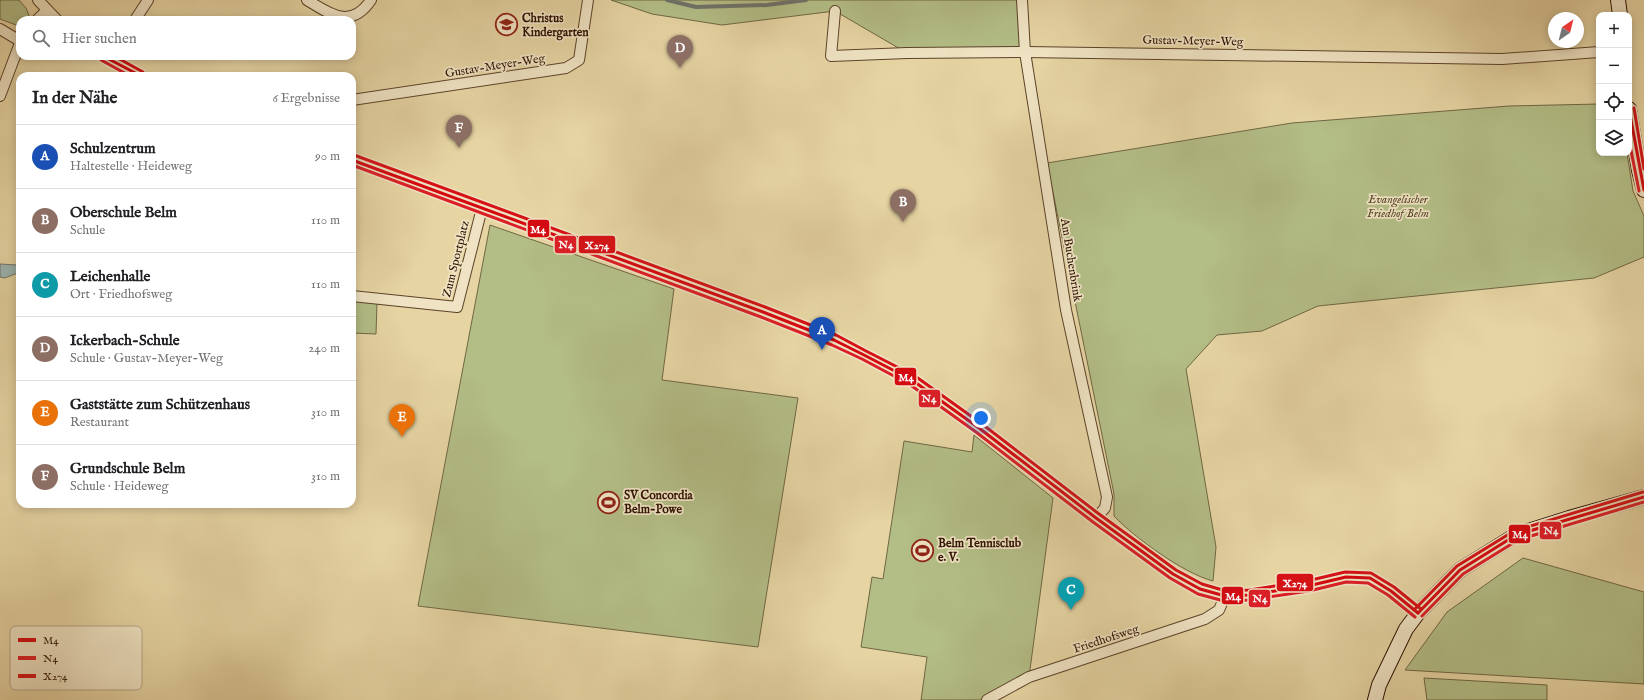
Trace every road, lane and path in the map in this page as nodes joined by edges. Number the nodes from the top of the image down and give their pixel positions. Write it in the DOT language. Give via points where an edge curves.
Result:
graph roads {
  1 [pos="38,0"];
  2 [pos="148,0"];
  3 [pos="307,0"];
  4 [pos="371,0"];
  5 [pos="588,0"];
  6 [pos="1022,0"];
  7 [pos="1618,0"];
  8 [pos="46,10"];
  9 [pos="835,11"];
  10 [pos="1620,12"];
  11 [pos="41,16"];
  12 [pos="53,16"];
  13 [pos="138,16"];
  14 [pos="334,16"];
  15 [pos="352,16"];
  16 [pos="0,29"];
  17 [pos="16,39"];
  18 [pos="1025,52"];
  19 [pos="1596,52"];
  20 [pos="16,53"];
  21 [pos="113,60"];
  22 [pos="134,72"];
  23 [pos="0,96"];
  24 [pos="356,99"];
  25 [pos="1631,120"];
  26 [pos="356,161"];
  27 [pos="1644,190"];
  28 [pos="482,208"];
  29 [pos="356,296"];
  30 [pos="1644,497"];
  31 [pos="1096,518"];
  32 [pos="1225,596"];
  33 [pos="1418,613"];
  34 [pos="987,700"];
  35 [pos="1375,700"];
  1 -- 8 [label="street"];
  2 -- 13 [label="street"];
  3 -- 14 [label="street"];
  4 -- 15 [label="street" via="365,9"];
  5 -- 24 [label="street, Gustav-Meyer-Weg" via="579,60 566,68"];
  6 -- 18 [label="street, Am Buchenbrink"];
  7 -- 10 [label="street"];
  8 -- 11 [label="street"];
  8 -- 12 [label="street"];
  9 -- 18 [label="street, Gustav-Meyer-Weg" via="831,56"];
  16 -- 17 [label="street"];
  18 -- 19 [label="street, Gustav-Meyer-Weg" via="1502,59"];
  18 -- 31 [label="street, Am Buchenbrink" via="1066,310 1107,496 1105,508"];
  20 -- 23 [label="street"];
  21 -- 22 [label="street"];
  25 -- 27 [label="street"];
  26 -- 28 [label="street"];
  28 -- 29 [label="street, Zum Sportplatz" via="457,307"];
  28 -- 31 [label="street" via="763,312 834,340 864,355 912,380"];
  30 -- 33 [label="street" via="1516,535 1460,570"];
  31 -- 32 [label="street" via="1173,574 1200,589"];
  32 -- 33 [label="street" via="1272,593 1346,577 1370,578"];
  32 -- 34 [label="street, Friedhofsweg" via="1219,610 1204,619 1029,677"];
  33 -- 35 [label="street" via="1406,628 1379,685"];
}
